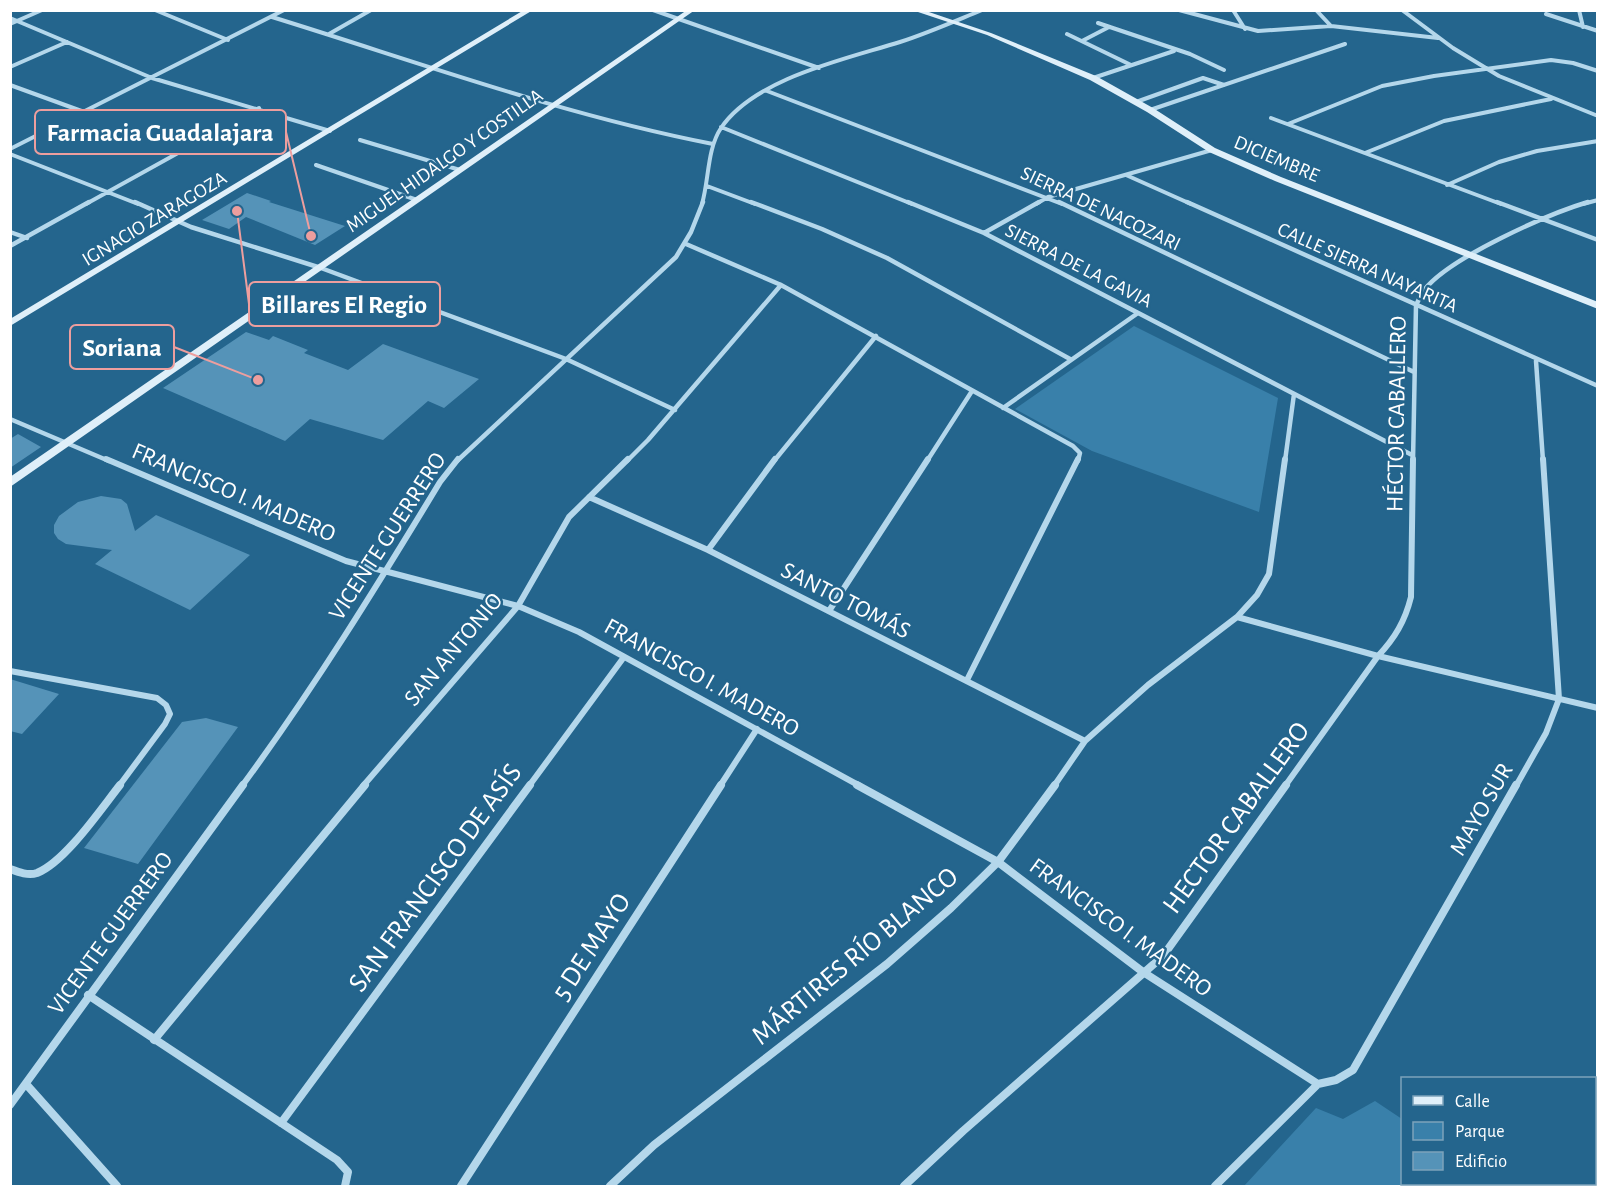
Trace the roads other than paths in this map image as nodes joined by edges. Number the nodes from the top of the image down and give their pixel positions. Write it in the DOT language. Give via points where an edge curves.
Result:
graph roads {
  1 [pos="42,10"];
  2 [pos="155,10"];
  3 [pos="284,10"];
  4 [pos="371,10"];
  5 [pos="530,10"];
  6 [pos="653,10"];
  7 [pos="692,10"];
  8 [pos="915,10"];
  9 [pos="982,10"];
  10 [pos="1179,10"];
  11 [pos="1233,10"];
  12 [pos="1316,10"];
  13 [pos="1402,10"];
  14 [pos="1579,10"];
  15 [pos="1546,14"];
  16 [pos="272,17"];
  17 [pos="10,18"];
  18 [pos="679,19"];
  19 [pos="17,21"];
  20 [pos="953,22"];
  21 [pos="1098,23"];
  22 [pos="10,24"];
  23 [pos="1331,26"];
  24 [pos="1109,27"];
  25 [pos="1583,27"];
  26 [pos="1245,29"];
  27 [pos="1598,31"];
  28 [pos="329,34"];
  29 [pos="1067,34"];
  30 [pos="1438,38"];
  31 [pos="228,40"];
  32 [pos="1082,41"];
  33 [pos="67,42"];
  34 [pos="1345,44"];
  35 [pos="1174,50"];
  36 [pos="1132,65"];
  37 [pos="10,67"];
  38 [pos="436,67"];
  39 [pos="819,68"];
  40 [pos="1485,68"];
  41 [pos="1224,70"];
  42 [pos="1598,71"];
  43 [pos="152,78"];
  44 [pos="1093,78"];
  45 [pos="10,85"];
  46 [pos="1225,86"];
  47 [pos="767,91"];
  48 [pos="1551,99"];
  49 [pos="1136,102"];
  50 [pos="555,105"];
  51 [pos="259,108"];
  52 [pos="1150,110"];
  53 [pos="85,112"];
  54 [pos="1598,116"];
  55 [pos="1271,118"];
  56 [pos="1288,124"];
  57 [pos="721,127"];
  58 [pos="330,131"];
  59 [pos="360,140"];
  60 [pos="1598,141"];
  61 [pos="713,144"];
  62 [pos="10,149"];
  63 [pos="186,149"];
  64 [pos="1212,150"];
  65 [pos="1365,153"];
  66 [pos="10,154"];
  67 [pos="316,165"];
  68 [pos="460,170"];
  69 [pos="1126,175"];
  70 [pos="1447,185"];
  71 [pos="707,186"];
  72 [pos="111,192"];
  73 [pos="1048,196"];
  74 [pos="417,200"];
  75 [pos="1598,200"];
  76 [pos="1545,220"];
  77 [pos="180,221"];
  78 [pos="10,231"];
  79 [pos="984,233"];
  80 [pos="27,238"];
  81 [pos="1598,240"];
  82 [pos="686,244"];
  83 [pos="10,246"];
  84 [pos="1469,254"];
  85 [pos="321,268"];
  86 [pos="781,285"];
  87 [pos="1416,306"];
  88 [pos="1598,306"];
  89 [pos="1138,313"];
  90 [pos="10,322"];
  91 [pos="876,336"];
  92 [pos="566,359"];
  93 [pos="1070,359"];
  94 [pos="1536,361"];
  95 [pos="1414,372"];
  96 [pos="1598,386"];
  97 [pos="972,391"];
  98 [pos="1294,394"];
  99 [pos="1003,408"];
  100 [pos="675,410"];
  101 [pos="10,419"];
  102 [pos="69,443"];
  103 [pos="1412,454"];
  104 [pos="10,483"];
  105 [pos="589,497"];
  106 [pos="708,550"];
  107 [pos="386,572"];
  108 [pos="518,606"];
  109 [pos="829,611"];
  110 [pos="1237,617"];
  111 [pos="1378,656"];
  112 [pos="624,657"];
  113 [pos="10,671"];
  114 [pos="967,680"];
  115 [pos="1559,699"];
  116 [pos="1598,708"];
  117 [pos="757,729"];
  118 [pos="1084,741"];
  119 [pos="998,862"];
  120 [pos="10,869"];
  121 [pos="1143,972"];
  122 [pos="88,995"];
  123 [pos="154,1040"];
  124 [pos="26,1084"];
  125 [pos="1318,1084"];
  126 [pos="10,1105"];
  127 [pos="281,1123"];
  128 [pos="117,1186"];
  129 [pos="345,1186"];
  130 [pos="461,1186"];
  131 [pos="610,1186"];
  132 [pos="904,1186"];
  133 [pos="1215,1186"];
  1 -- 19 [label="street"];
  2 -- 31 [label="street"];
  3 -- 16 [label="street"];
  4 -- 28 [label="street"];
  5 -- 38 [label="main road, IGNACIO ZARAGOZA"];
  6 -- 18 [label="street"];
  7 -- 18 [label="main road, MIGUEL HIDALGO Y COSTILLA"];
  8 -- 20 [label="main road, DICIEMBRE"];
  9 -- 20 [label="street, VICENTE GUERRERO"];
  10 -- 26 [label="street"];
  11 -- 26 [label="street"];
  12 -- 23 [label="street"];
  13 -- 30 [label="street"];
  14 -- 25 [label="street"];
  15 -- 25 [label="street"];
  16 -- 28 [label="street"];
  16 -- 31 [label="street"];
  17 -- 19 [label="street"];
  18 -- 39 [label="street"];
  18 -- 50 [label="main road, MIGUEL HIDALGO Y COSTILLA"];
  19 -- 22 [label="street"];
  19 -- 33 [label="street"];
  20 -- 39 [label="street, VICENTE GUERRERO"];
  20 -- 44 [label="main road, DICIEMBRE"];
  21 -- 24 [label="street"];
  23 -- 26 [label="street"];
  23 -- 30 [label="street"];
  24 -- 32 [label="street"];
  24 -- 35 [label="street"];
  25 -- 27 [label="street"];
  28 -- 38 [label="street"];
  29 -- 32 [label="street"];
  30 -- 40 [label="street"];
  31 -- 43 [label="street"];
  32 -- 36 [label="street"];
  33 -- 37 [label="street"];
  33 -- 43 [label="street"];
  34 -- 46 [label="street"];
  35 -- 36 [label="street"];
  35 -- 41 [label="street"];
  36 -- 44 [label="street"];
  38 -- 50 [label="street"];
  38 -- 58 [label="main road, IGNACIO ZARAGOZA"];
  39 -- 47 [label="street, VICENTE GUERRERO"];
  40 -- 42 [label="street" via="1563,60"];
  40 -- 48 [label="street"];
  40 -- 56 [label="street" via="1382,86"];
  43 -- 51 [label="street"];
  43 -- 53 [label="street"];
  44 -- 49 [label="main road, DICIEMBRE"];
  45 -- 53 [label="street"];
  46 -- 49 [label="street" via="1203,78"];
  46 -- 52 [label="street"];
  47 -- 57 [label="street, VICENTE GUERRERO" via="734,112"];
  47 -- 73 [label="street, SIERRA DE NACOZARI"];
  48 -- 54 [label="street"];
  48 -- 65 [label="street" via="1444,120"];
  49 -- 52 [label="main road, DICIEMBRE"];
  50 -- 61 [label="street"];
  50 -- 68 [label="main road, MIGUEL HIDALGO Y COSTILLA"];
  51 -- 58 [label="street"];
  51 -- 63 [label="street"];
  52 -- 64 [label="main road, DICIEMBRE"];
  53 -- 62 [label="street"];
  53 -- 63 [label="street"];
  55 -- 56 [label="street"];
  56 -- 65 [label="street"];
  57 -- 61 [label="street, VICENTE GUERRERO"];
  57 -- 79 [label="street, SIERRA DE LA GAVIA"];
  58 -- 77 [label="main road, IGNACIO ZARAGOZA"];
  59 -- 68 [label="street"];
  60 -- 70 [label="street" via="1499,162"];
  61 -- 71 [label="street, VICENTE GUERRERO"];
  63 -- 72 [label="street"];
  64 -- 69 [label="street"];
  64 -- 84 [label="main road, DICIEMBRE"];
  65 -- 70 [label="street"];
  66 -- 72 [label="street"];
  67 -- 74 [label="street"];
  68 -- 74 [label="main road, MIGUEL HIDALGO Y COSTILLA"];
  69 -- 73 [label="street"];
  69 -- 87 [label="street, CALLE SIERRA NAYARITA"];
  70 -- 76 [label="street"];
  71 -- 82 [label="street, VICENTE GUERRERO"];
  71 -- 93 [label="street" via="863,246"];
  72 -- 77 [label="street"];
  72 -- 80 [label="street"];
  73 -- 79 [label="street"];
  73 -- 95 [label="street, SIERRA DE NACOZARI"];
  74 -- 85 [label="main road, MIGUEL HIDALGO Y COSTILLA"];
  75 -- 76 [label="street, HÉCTOR CABALLERO"];
  76 -- 81 [label="street"];
  76 -- 84 [label="street, HÉCTOR CABALLERO"];
  77 -- 85 [label="street"];
  77 -- 90 [label="main road, IGNACIO ZARAGOZA"];
  78 -- 80 [label="street"];
  79 -- 89 [label="street, SIERRA DE LA GAVIA"];
  80 -- 83 [label="street"];
  82 -- 86 [label="street"];
  82 -- 92 [label="street, VICENTE GUERRERO"];
  84 -- 87 [label="street, HÉCTOR CABALLERO" via="1426,287"];
  84 -- 88 [label="main road, DICIEMBRE"];
  85 -- 92 [label="street"];
  85 -- 102 [label="main road, MIGUEL HIDALGO Y COSTILLA"];
  86 -- 91 [label="street"];
  86 -- 100 [label="street, SAN ANTONIO"];
  87 -- 94 [label="street, CALLE SIERRA NAYARITA"];
  87 -- 95 [label="street, HÉCTOR CABALLERO"];
  89 -- 93 [label="street"];
  89 -- 98 [label="street, SIERRA DE LA GAVIA"];
  91 -- 97 [label="street"];
  91 -- 106 [label="street" via="783,448"];
  92 -- 100 [label="street"];
  92 -- 107 [label="street, VICENTE GUERRERO" via="465,451 440,482"];
  93 -- 99 [label="street"];
  94 -- 96 [label="street, CALLE SIERRA NAYARITA"];
  94 -- 115 [label="street, MAYO SUR"];
  95 -- 103 [label="street, HÉCTOR CABALLERO"];
  97 -- 99 [label="street"];
  97 -- 109 [label="street"];
  98 -- 103 [label="street, SIERRA DE LA GAVIA"];
  98 -- 110 [label="street, MÁRTIRES RÍO BLANCO" via="1269,574"];
  99 -- 114 [label="street" via="1080,453"];
  100 -- 105 [label="street, SAN ANTONIO"];
  101 -- 102 [label="street, FRANCISCO I. MADERO"];
  102 -- 104 [label="main road, MIGUEL HIDALGO Y COSTILLA"];
  102 -- 107 [label="street, FRANCISCO I. MADERO" via="346,561"];
  103 -- 111 [label="street, HÉCTOR CABALLERO" via="1412,597 1398,635"];
  105 -- 106 [label="street, SANTO TOMÁS"];
  105 -- 108 [label="street, SAN ANTONIO" via="569,517"];
  106 -- 109 [label="street, SANTO TOMÁS"];
  107 -- 108 [label="street, FRANCISCO I. MADERO"];
  107 -- 122 [label="street, VICENTE GUERRERO" via="291,719"];
  108 -- 112 [label="street, FRANCISCO I. MADERO" via="579,632"];
  108 -- 123 [label="street, SAN ANTONIO"];
  109 -- 114 [label="street, SANTO TOMÁS"];
  110 -- 111 [label="street"];
  110 -- 118 [label="street, MÁRTIRES RÍO BLANCO" via="1148,685"];
  111 -- 115 [label="street"];
  111 -- 121 [label="street, HECTOR CABALLERO" via="1163,956"];
  112 -- 117 [label="street, FRANCISCO I. MADERO"];
  112 -- 127 [label="street, SAN FRANCISCO DE ASÍS"];
  113 -- 120 [label="street" via="157,698 170,714 63,856 37,874"];
  114 -- 118 [label="street, SANTO TOMÁS"];
  115 -- 116 [label="street"];
  115 -- 125 [label="street, MAYO SUR" via="1535,753 1353,1070"];
  117 -- 119 [label="street, FRANCISCO I. MADERO"];
  117 -- 130 [label="street, 5 DE MAYO"];
  118 -- 119 [label="street, MÁRTIRES RÍO BLANCO"];
  119 -- 121 [label="street, FRANCISCO I. MADERO"];
  119 -- 131 [label="street, MÁRTIRES RÍO BLANCO" via="887,964 654,1145"];
  121 -- 125 [label="street, FRANCISCO I. MADERO"];
  121 -- 132 [label="street, HECTOR CABALLERO"];
  122 -- 123 [label="street"];
  122 -- 124 [label="street, VICENTE GUERRERO"];
  123 -- 127 [label="street"];
  124 -- 126 [label="street, VICENTE GUERRERO"];
  124 -- 128 [label="street"];
  125 -- 133 [label="street, MAYO SUR"];
  127 -- 129 [label="street" via="337,1160 348,1172"];
}
